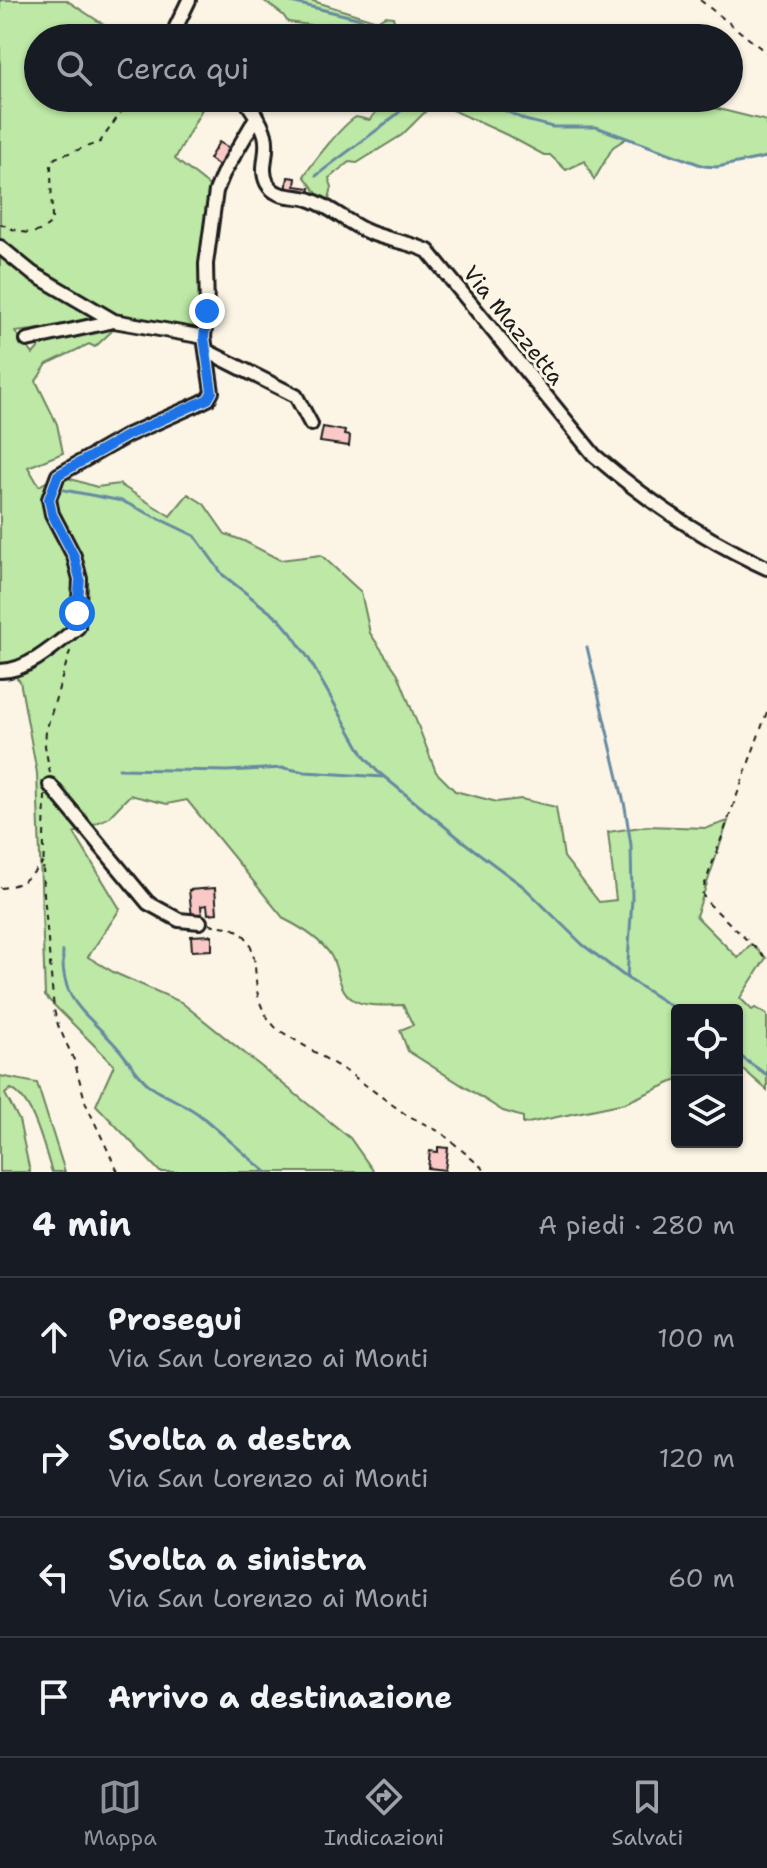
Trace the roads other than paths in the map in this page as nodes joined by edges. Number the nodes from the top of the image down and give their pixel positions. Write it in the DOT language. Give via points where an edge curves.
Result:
graph roads {
  1 [pos="189,0"];
  2 [pos="177,24"];
  3 [pos="252,112"];
  4 [pos="256,118"];
  5 [pos="0,247"];
  6 [pos="114,321"];
  7 [pos="204,337"];
  8 [pos="27,340"];
  9 [pos="207,351"];
  10 [pos="311,424"];
  11 [pos="767,568"];
  12 [pos="0,671"];
  13 [pos="50,785"];
  14 [pos="200,922"];
  1 -- 2 [label="street"];
  3 -- 4 [label="street"];
  4 -- 7 [label="street" via="216,191"];
  4 -- 11 [label="street, Via Mazzetta" via="267,145 263,171 274,192 307,199 366,231 428,251 594,455 704,534"];
  5 -- 6 [label="street" via="32,273"];
  6 -- 7 [label="street"];
  6 -- 8 [label="street"];
  7 -- 9 [label="street"];
  9 -- 10 [label="street" via="296,396"];
  9 -- 12 [label="street" via="212,392 208,399 128,435 58,475 49,499 80,579 78,627 26,663"];
  13 -- 14 [label="street" via="148,903 179,920"];
}
